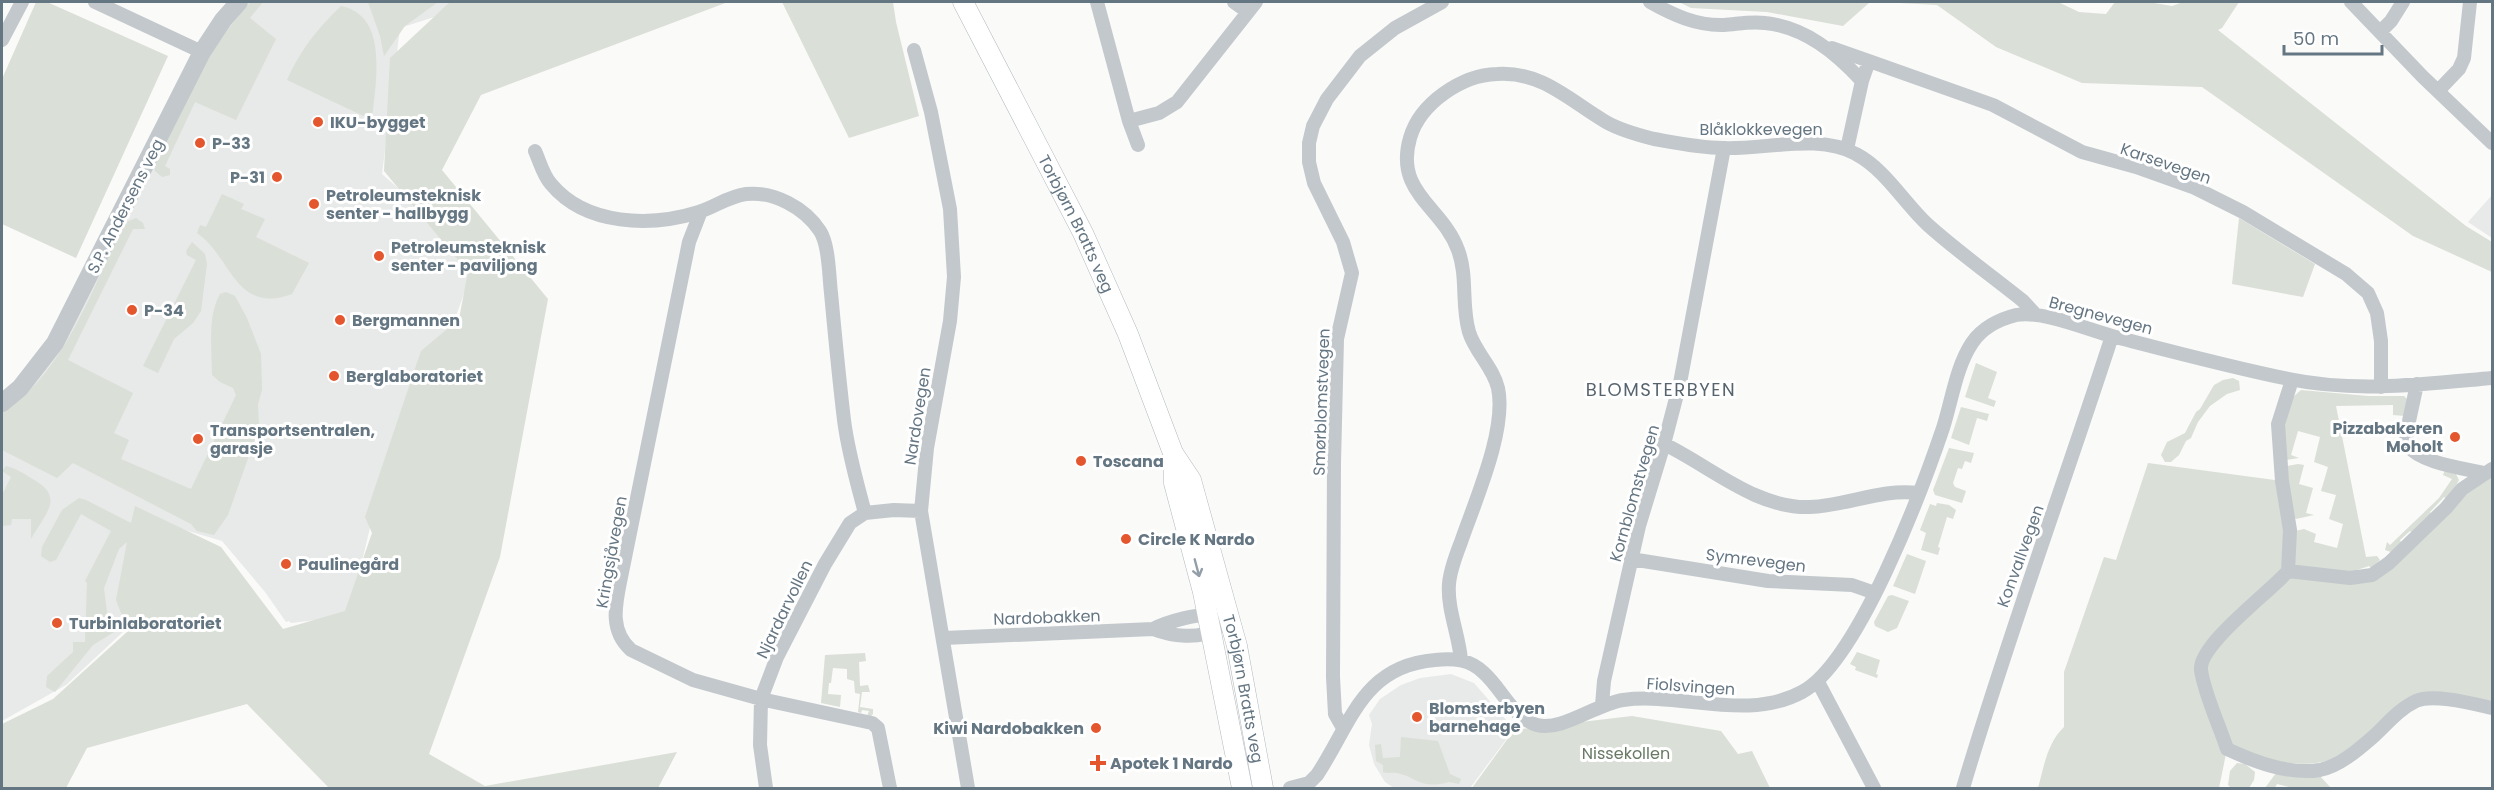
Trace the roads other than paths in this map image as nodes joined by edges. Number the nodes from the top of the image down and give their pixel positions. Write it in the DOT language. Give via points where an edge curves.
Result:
graph roads {
  1 [pos="22,2"];
  2 [pos="95,2"];
  3 [pos="239,2"];
  4 [pos="963,2"];
  5 [pos="1097,2"];
  6 [pos="1234,2"];
  7 [pos="1442,2"];
  8 [pos="1650,2"];
  9 [pos="2351,2"];
  10 [pos="2403,2"];
  11 [pos="2470,2"];
  12 [pos="1252,7"];
  13 [pos="2380,32"];
  14 [pos="2,40"];
  15 [pos="1826,47"];
  16 [pos="914,50"];
  17 [pos="202,52"];
  18 [pos="1869,61"];
  19 [pos="1862,81"];
  20 [pos="2438,91"];
  21 [pos="1129,121"];
  22 [pos="2491,138"];
  23 [pos="1138,145"];
  24 [pos="1724,148"];
  25 [pos="1847,149"];
  26 [pos="535,151"];
  27 [pos="701,211"];
  28 [pos="2036,315"];
  29 [pos="2112,336"];
  30 [pos="2493,378"];
  31 [pos="2292,380"];
  32 [pos="2417,384"];
  33 [pos="2381,387"];
  34 [pos="2,403"];
  35 [pos="1664,444"];
  36 [pos="1173,453"];
  37 [pos="2488,471"];
  38 [pos="1918,493"];
  39 [pos="921,511"];
  40 [pos="865,513"];
  41 [pos="1631,559"];
  42 [pos="2288,571"];
  43 [pos="1875,593"];
  44 [pos="1230,622"];
  45 [pos="1210,624"];
  46 [pos="944,638"];
  47 [pos="1461,660"];
  48 [pos="1818,682"];
  49 [pos="761,699"];
  50 [pos="1602,705"];
  51 [pos="2493,708"];
  52 [pos="1343,728"];
  53 [pos="766,789"];
  54 [pos="890,789"];
  55 [pos="968,789"];
  56 [pos="1242,789"];
  57 [pos="1263,789"];
  58 [pos="1290,789"];
  59 [pos="1874,789"];
  60 [pos="1963,789"];
  1 -- 14 [label="street"];
  2 -- 17 [label="street"];
  3 -- 17 [label="street, S.P. Andersens veg"];
  4 -- 36 [label="main road, Torbjørn Bratts veg" via="1083,233 1128,334"];
  5 -- 21 [label="street"];
  6 -- 12 [label="street"];
  7 -- 52 [label="street, Smørblomstvegen" via="1395,28 1360,56 1327,99 1309,143 1314,183 1346,248 1352,273 1336,352 1332,677 1335,714"];
  8 -- 15 [label="street" via="1700,23 1778,25"];
  9 -- 13 [label="street"];
  10 -- 13 [label="street"];
  11 -- 20 [label="street" via="2464,58"];
  12 -- 21 [label="street" via="1177,102 1159,113"];
  13 -- 20 [label="street"];
  15 -- 18 [label="street"];
  15 -- 19 [label="street"];
  16 -- 39 [label="street, Nardovegen" via="950,209 954,277"];
  17 -- 34 [label="street, S.P. Andersens veg" via="55,343 20,388"];
  18 -- 19 [label="street"];
  18 -- 33 [label="street, Karsevegen" via="1992,105 2082,152 2195,188 2346,274 2367,293 2377,313"];
  19 -- 25 [label="street"];
  20 -- 22 [label="street"];
  21 -- 23 [label="street"];
  24 -- 25 [label="street, Blåklokkevegen" via="1798,144"];
  24 -- 35 [label="street, Kornblomstvegen" via="1680,383"];
  24 -- 47 [label="street, Blåklokkevegen" via="1635,133 1607,122 1549,84 1510,74 1477,76 1458,85 1433,104 1413,130 1407,155 1410,180 1457,247 1463,267 1468,328 1499,393 1493,444 1449,584"];
  25 -- 28 [label="street, Blåklokkevegen" via="1867,161 1926,224"];
  26 -- 27 [label="street" via="544,172 561,194 602,215 630,221"];
  27 -- 40 [label="street" via="746,194 774,196 801,210 821,232 828,262 844,422"];
  27 -- 49 [label="street, Kringsjåvegen" via="689,242 620,582 616,623 623,643 647,659 693,681"];
  28 -- 29 [label="street, Bregnevegen"];
  28 -- 38 [label="street, Bregnevegen" via="2020,314 2000,320 1971,344"];
  29 -- 31 [label="street, Bregnevegen"];
  29 -- 60 [label="street, Konvallvegen" via="2011,631"];
  30 -- 32 [label="street, Bregnevegen"];
  31 -- 33 [label="street, Bregnevegen"];
  31 -- 42 [label="street" via="2278,424 2290,530"];
  32 -- 33 [label="street, Bregnevegen"];
  32 -- 37 [label="street" via="2406,435 2408,446 2430,460"];
  35 -- 38 [label="street" via="1751,493 1782,505 1826,506 1896,492"];
  35 -- 41 [label="street, Kornblomstvegen"];
  36 -- 44 [label="main road, Torbjørn Bratts veg" via="1191,480"];
  36 -- 45 [label="main road, Torbjørn Bratts veg, one-way" via="1174,483"];
  37 -- 42 [label="street" via="2462,489 2389,563 2372,574 2350,578"];
  38 -- 43 [label="street, Bregnevegen"];
  39 -- 40 [label="street"];
  39 -- 46 [label="street, Nardovegen"];
  40 -- 49 [label="street, Njardarvollen" via="850,523 825,564 777,657"];
  41 -- 43 [label="street, Symrevegen" via="1768,581 1852,585"];
  41 -- 50 [label="street, Kornblomstvegen"];
  42 -- 51 [label="street" via="2219,636 2201,663 2228,749 2271,765 2321,770 2355,752 2417,700 2441,699"];
  43 -- 48 [label="street, Bregnevegen" via="1833,665"];
  44 -- 45 [label="street, Nardobakken"];
  44 -- 57 [label="main road, Torbjørn Bratts veg"];
  45 -- 46 [label="street, Nardobakken" via="1168,621 1153,629"];
  45 -- 56 [label="main road, Torbjørn Bratts veg"];
  46 -- 55 [label="street, Nardovegen"];
  47 -- 50 [label="street, Fiolsvingen" via="1485,673 1516,711 1537,725 1556,726"];
  47 -- 52 [label="street" via="1423,661 1394,671 1364,695"];
  48 -- 50 [label="street, Fiolsvingen" via="1797,695 1756,705 1643,699"];
  48 -- 59 [label="street"];
  49 -- 53 [label="street, Njardarvollen" via="760,745"];
  49 -- 54 [label="street, Kringsjåvegen" via="872,723 878,728"];
  52 -- 58 [label="street" via="1317,775 1309,783"];
}
